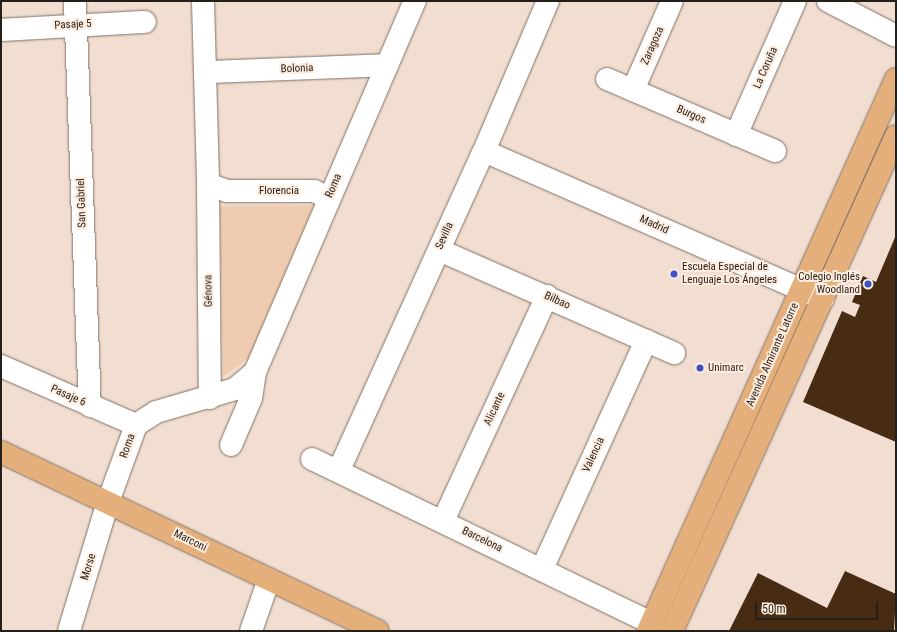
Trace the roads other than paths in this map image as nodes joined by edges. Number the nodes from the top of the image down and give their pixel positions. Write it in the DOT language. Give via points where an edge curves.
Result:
graph roads {
  1 [pos="75,1"];
  2 [pos="204,1"];
  3 [pos="415,1"];
  4 [pos="548,1"];
  5 [pos="672,1"];
  6 [pos="795,1"];
  7 [pos="828,1"];
  8 [pos="145,22"];
  9 [pos="76,24"];
  10 [pos="1,30"];
  11 [pos="896,36"];
  12 [pos="387,65"];
  13 [pos="207,72"];
  14 [pos="607,79"];
  15 [pos="896,79"];
  16 [pos="633,90"];
  17 [pos="736,135"];
  18 [pos="896,136"];
  19 [pos="484,151"];
  20 [pos="774,151"];
  21 [pos="218,188"];
  22 [pos="329,198"];
  23 [pos="439,250"];
  24 [pos="802,290"];
  25 [pos="547,296"];
  26 [pos="824,299"];
  27 [pos="646,342"];
  28 [pos="674,353"];
  29 [pos="1,366"];
  30 [pos="255,372"];
  31 [pos="210,398"];
  32 [pos="90,406"];
  33 [pos="136,425"];
  34 [pos="231,445"];
  35 [pos="1,452"];
  36 [pos="312,459"];
  37 [pos="339,470"];
  38 [pos="108,502"];
  39 [pos="443,521"];
  40 [pos="542,570"];
  41 [pos="269,579"];
  42 [pos="650,627"];
  43 [pos="69,631"];
  44 [pos="251,631"];
  45 [pos="378,631"];
  46 [pos="672,631"];
  1 -- 9 [label="street, San Gabriel"];
  2 -- 13 [label="street, Génova"];
  3 -- 12 [label="street, Roma"];
  4 -- 19 [label="street, Sevilla"];
  5 -- 16 [label="street, Zaragoza"];
  6 -- 17 [label="street, La Coruña"];
  7 -- 11 [label="street"];
  8 -- 9 [label="street, Pasaje 5"];
  9 -- 10 [label="street, Pasaje 5"];
  9 -- 32 [label="street, San Gabriel"];
  12 -- 13 [label="street, Bolonia"];
  12 -- 22 [label="street, Roma"];
  13 -- 21 [label="street, Génova"];
  14 -- 16 [label="street, Burgos"];
  15 -- 24 [label="main road, Avenida Almirante Latorre"];
  16 -- 17 [label="street, Burgos"];
  17 -- 20 [label="street, Burgos"];
  18 -- 26 [label="main road, Avenida Almirante Latorre"];
  19 -- 23 [label="street, Sevilla"];
  19 -- 24 [label="street, Madrid"];
  21 -- 22 [label="street, Florencia" via="314,191"];
  21 -- 31 [label="street, Génova"];
  22 -- 30 [label="street, Roma"];
  23 -- 25 [label="street, Bilbao"];
  23 -- 37 [label="street, Sevilla"];
  24 -- 26 [label="street, Madrid"];
  24 -- 42 [label="main road, Avenida Almirante Latorre"];
  25 -- 27 [label="street, Bilbao"];
  25 -- 39 [label="street, Alicante"];
  26 -- 46 [label="main road, Avenida Almirante Latorre"];
  27 -- 28 [label="street, Bilbao"];
  27 -- 40 [label="street, Valencia"];
  29 -- 32 [label="street, Pasaje 6"];
  30 -- 31 [label="street, Roma" via="236,389"];
  30 -- 34 [label="street, Roma" via="251,398"];
  31 -- 33 [label="street, Roma" via="156,412"];
  32 -- 33 [label="street, Pasaje 6"];
  33 -- 38 [label="street, Roma"];
  35 -- 38 [label="main road, Marconi"];
  36 -- 37 [label="street, Barcelona"];
  37 -- 39 [label="street, Barcelona"];
  38 -- 41 [label="main road, Marconi"];
  38 -- 43 [label="street, Morse"];
  39 -- 40 [label="street, Barcelona"];
  40 -- 42 [label="street, Barcelona"];
  41 -- 44 [label="street"];
  41 -- 45 [label="main road, Marconi"];
}
